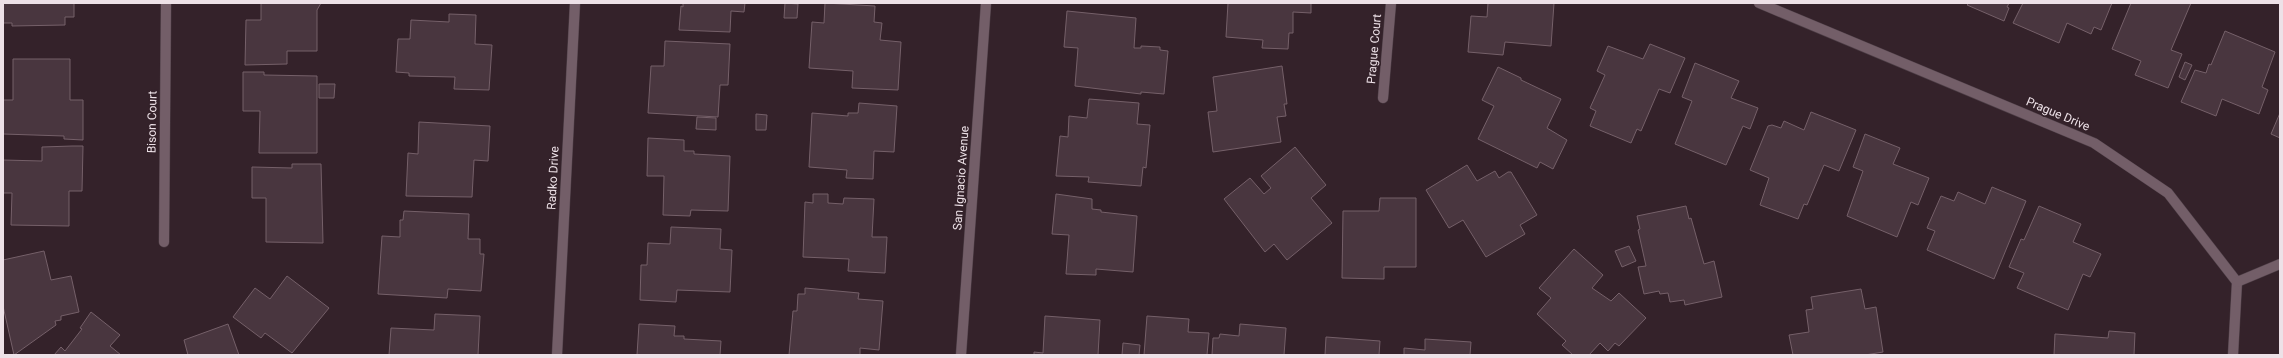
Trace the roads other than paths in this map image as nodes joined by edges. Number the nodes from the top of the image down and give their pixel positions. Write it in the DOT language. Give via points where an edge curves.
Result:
graph roads {
  1 [pos="166,3"];
  2 [pos="575,3"];
  3 [pos="986,3"];
  4 [pos="1391,3"];
  5 [pos="1759,3"];
  6 [pos="1383,98"];
  7 [pos="164,242"];
  8 [pos="2280,264"];
  9 [pos="2237,282"];
  10 [pos="557,355"];
  11 [pos="961,355"];
  12 [pos="2233,355"];
  1 -- 7 [label="street, Bison Court"];
  2 -- 10 [label="street, Radko Drive"];
  3 -- 11 [label="street, San Ignacio Avenue"];
  4 -- 6 [label="street, Prague Court"];
  5 -- 9 [label="street, Prague Drive" via="2094,143 2168,193"];
  8 -- 9 [label="street"];
  9 -- 12 [label="street"];
}
